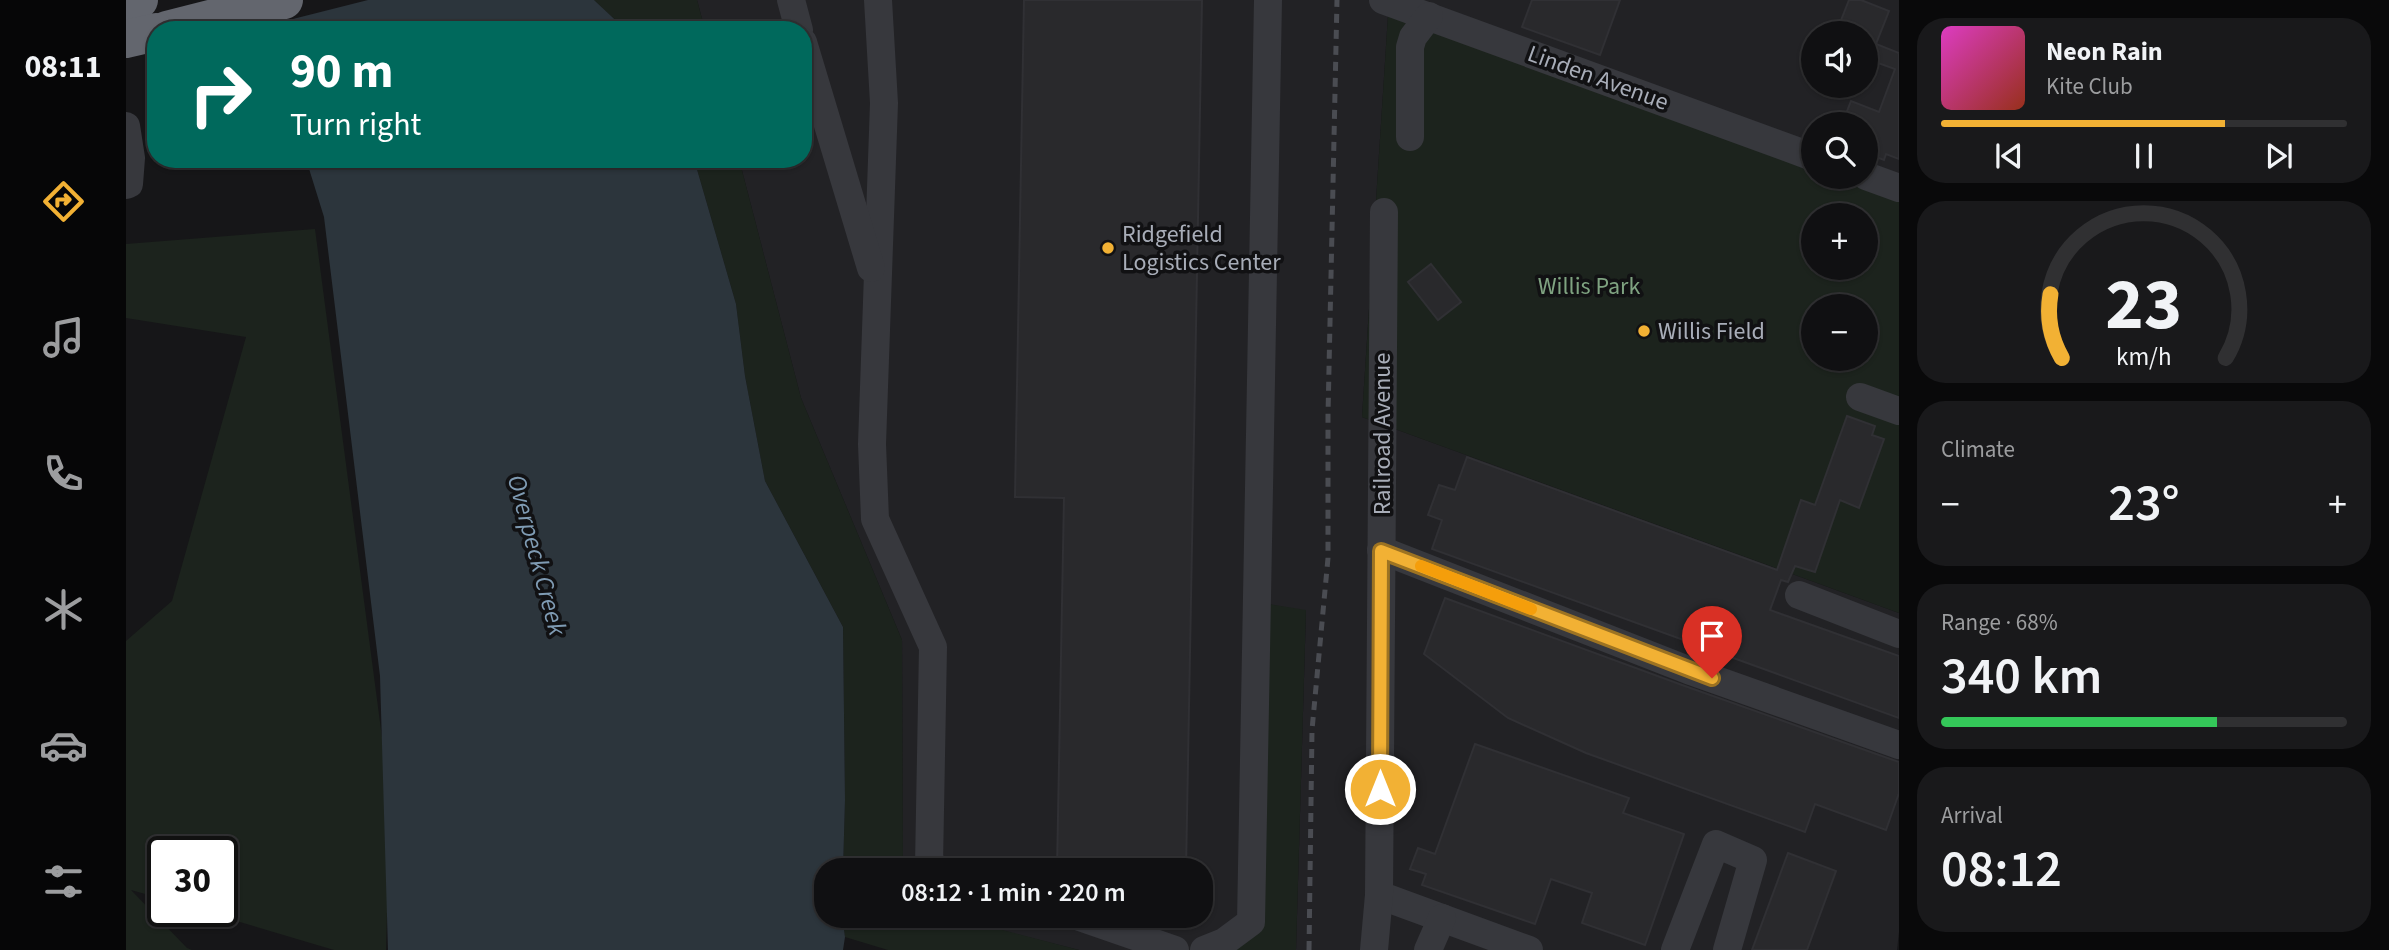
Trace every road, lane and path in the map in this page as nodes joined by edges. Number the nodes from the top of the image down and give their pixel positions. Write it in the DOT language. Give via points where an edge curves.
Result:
graph roads {
  1 [pos="139,0"];
  2 [pos="284,0"];
  3 [pos="791,0"];
  4 [pos="878,0"];
  5 [pos="1268,0"];
  6 [pos="1383,0"];
  7 [pos="1429,16"];
  8 [pos="201,21"];
  9 [pos="797,21"];
  10 [pos="133,33"];
  11 [pos="812,73"];
  12 [pos="126,127"];
  13 [pos="1410,137"];
  14 [pos="1801,153"];
  15 [pos="1878,180"];
  16 [pos="126,185"];
  17 [pos="1899,188"];
  18 [pos="1384,212"];
  19 [pos="878,292"];
  20 [pos="1860,397"];
  21 [pos="1899,411"];
  22 [pos="1381,551"];
  23 [pos="1799,595"];
  24 [pos="1899,634"];
  25 [pos="1899,745"];
  26 [pos="929,858"];
  27 [pos="1379,895"];
  28 [pos="1442,918"];
  29 [pos="1112,928"];
  30 [pos="1175,950"];
  31 [pos="1204,950"];
  32 [pos="1374,950"];
  33 [pos="1428,950"];
  34 [pos="1529,950"];
  35 [pos="1675,950"];
  36 [pos="1727,950"];
  1 -- 10 [label="highway"];
  2 -- 8 [label="highway"];
  3 -- 9 [label="street"];
  4 -- 19 [label="street" via="884,103"];
  5 -- 31 [label="street" via="1251,922"];
  6 -- 7 [label="street, Linden Avenue"];
  7 -- 13 [label="street" via="1410,47"];
  7 -- 14 [label="street, Linden Avenue"];
  11 -- 19 [label="street"];
  12 -- 16 [label="street" via="131,158"];
  15 -- 17 [label="street"];
  18 -- 22 [label="street, Railroad Avenue"];
  19 -- 26 [label="street" via="872,444 875,519 933,647"];
  20 -- 21 [label="street"];
  22 -- 25 [label="street" via="1688,670"];
  22 -- 27 [label="street, Railroad Avenue"];
  23 -- 24 [label="street"];
  27 -- 28 [label="street"];
  27 -- 32 [label="street, Railroad Avenue"];
  28 -- 33 [label="street"];
  28 -- 34 [label="street"];
  29 -- 30 [label="street"];
  35 -- 36 [label="street" via="1716,844 1753,860"];
}
